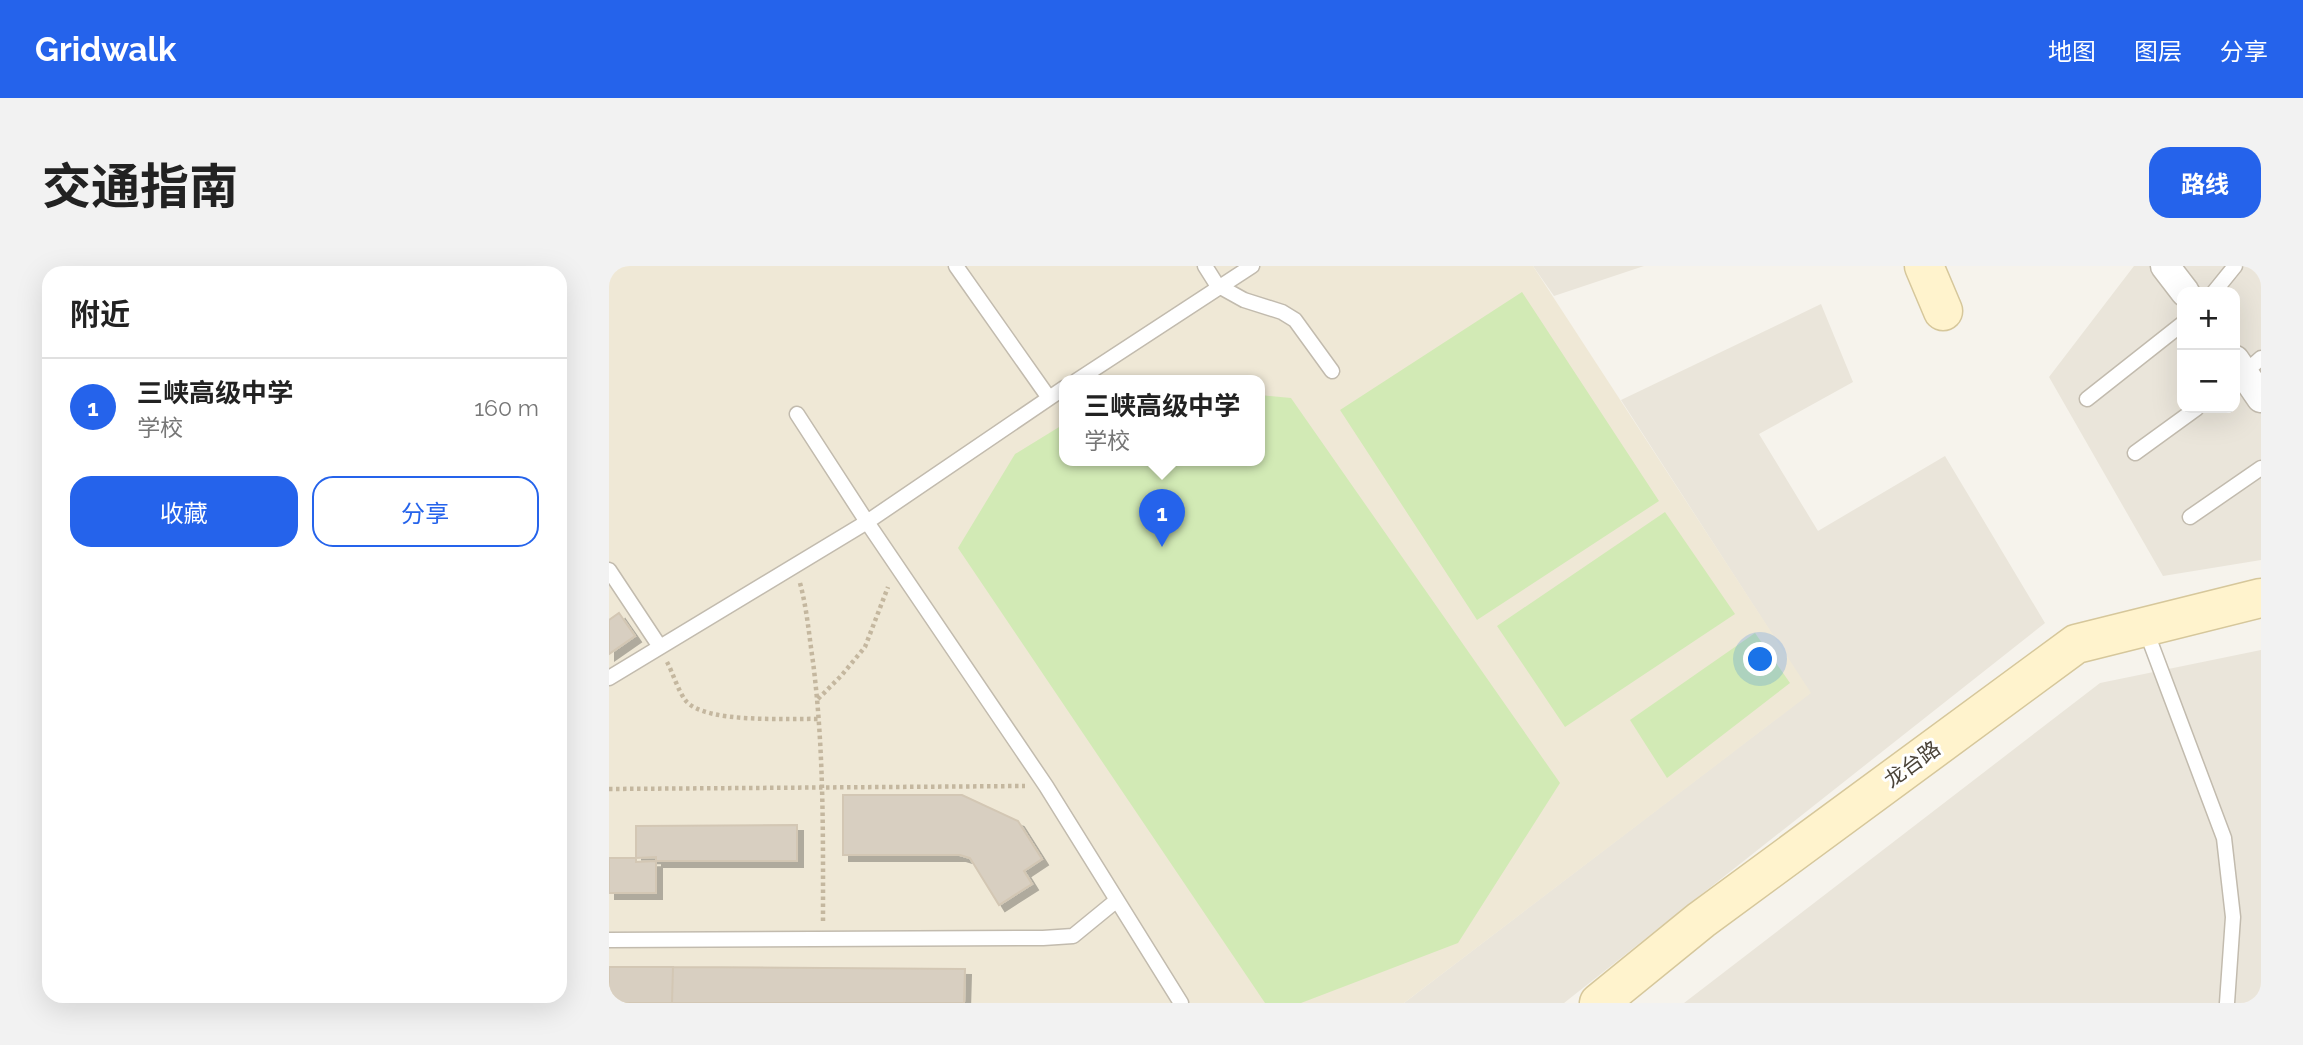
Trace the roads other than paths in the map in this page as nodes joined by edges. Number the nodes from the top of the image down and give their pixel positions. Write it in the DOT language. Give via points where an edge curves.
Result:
graph roads {
  1 [pos="955,266"];
  2 [pos="1205,266"];
  3 [pos="1252,266"];
  4 [pos="1924,266"];
  5 [pos="2165,266"];
  6 [pos="2235,266"];
  7 [pos="1220,287"];
  8 [pos="2181,287"];
  9 [pos="2218,287"];
  10 [pos="1943,311"];
  11 [pos="2177,328"];
  12 [pos="2244,368"];
  13 [pos="1332,371"];
  14 [pos="1085,375"];
  15 [pos="1059,391"];
  16 [pos="1049,398"];
  17 [pos="2261,398"];
  18 [pos="2087,399"];
  19 [pos="2190,413"];
  20 [pos="797,414"];
  21 [pos="2135,453"];
  22 [pos="2261,468"];
  23 [pos="2190,517"];
  24 [pos="867,522"];
  25 [pos="611,579"];
  26 [pos="2261,597"];
  27 [pos="2145,627"];
  28 [pos="660,647"];
  29 [pos="609,678"];
  30 [pos="1117,900"];
  31 [pos="609,940"];
  32 [pos="1181,1003"];
  33 [pos="1599,1003"];
  34 [pos="2227,1003"];
  1 -- 16 [label="lane"];
  2 -- 7 [label="lane"];
  3 -- 7 [label="lane"];
  4 -- 10 [label="street"];
  5 -- 8 [label="street"];
  6 -- 9 [label="lane"];
  7 -- 13 [label="lane" via="1295,320"];
  7 -- 14 [label="lane"];
  11 -- 18 [label="lane"];
  12 -- 17 [label="street"];
  15 -- 16 [label="lane"];
  16 -- 24 [label="lane"];
  19 -- 21 [label="lane"];
  20 -- 24 [label="lane"];
  22 -- 23 [label="lane"];
  24 -- 28 [label="lane"];
  24 -- 30 [label="lane" via="1046,786"];
  25 -- 28 [label="lane"];
  26 -- 27 [label="street, 龙台路"];
  27 -- 33 [label="street, 龙台路" via="2076,644 1701,920"];
  27 -- 34 [label="lane" via="2224,838 2233,917"];
  28 -- 29 [label="lane"];
  30 -- 31 [label="lane" via="1073,936 1043,939"];
  30 -- 32 [label="lane"];
}
